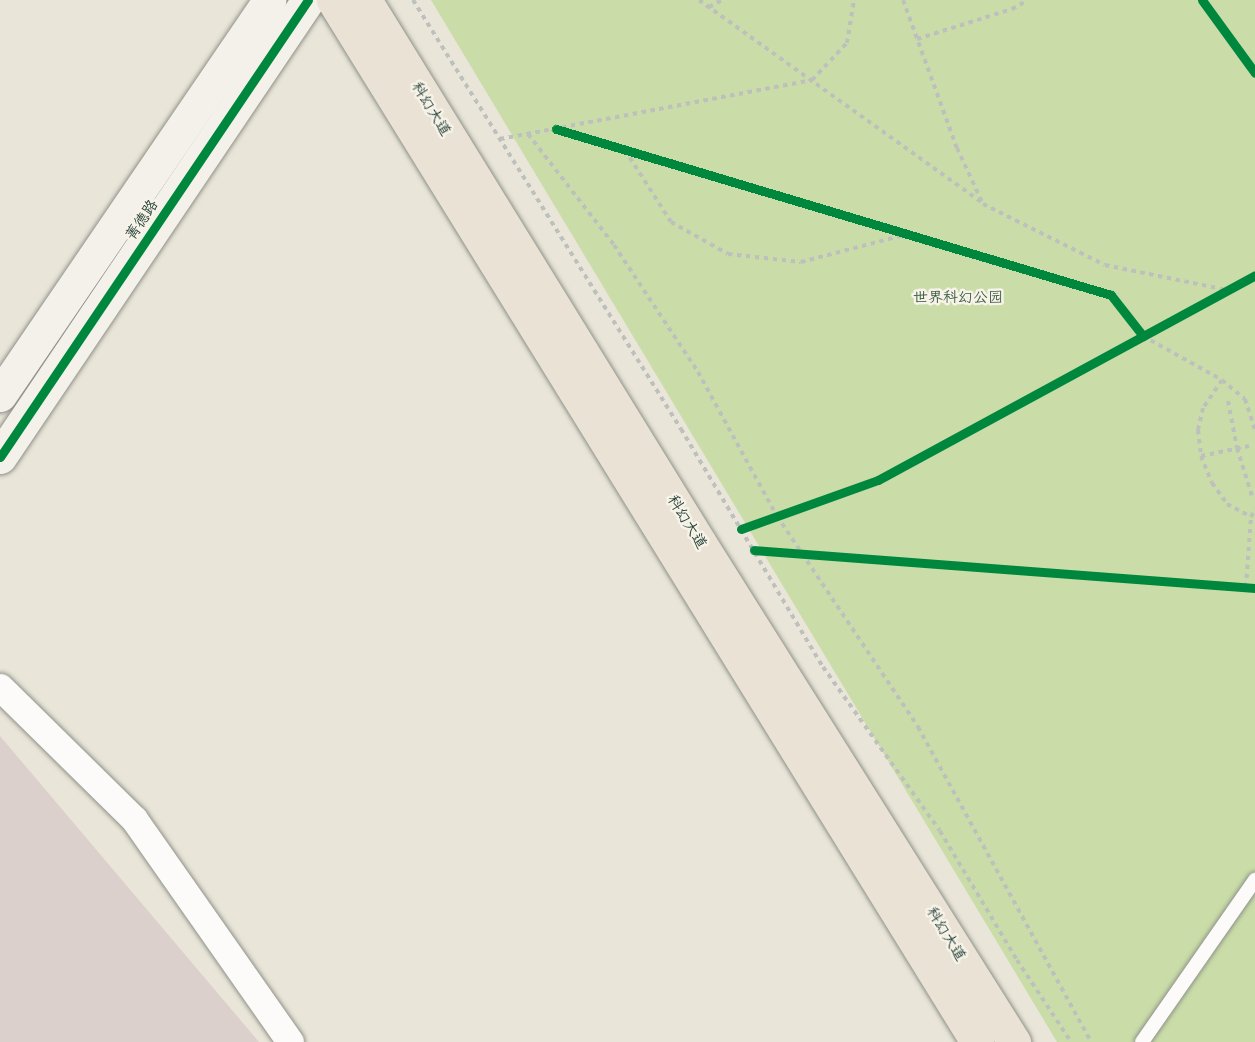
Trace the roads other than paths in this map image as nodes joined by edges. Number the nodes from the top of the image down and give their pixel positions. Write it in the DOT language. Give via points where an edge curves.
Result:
graph roads {
  1 [pos="269,0"];
  2 [pos="308,0"];
  3 [pos="333,0"];
  4 [pos="365,0"];
  5 [pos="0,395"];
  6 [pos="0,458"];
  7 [pos="0,687"];
  8 [pos="1255,880"];
  9 [pos="290,1042"];
  10 [pos="977,1042"];
  11 [pos="1014,1042"];
  12 [pos="1142,1042"];
  1 -- 5 [label="street, 菁德路"];
  2 -- 6 [label="street, 菁德路"];
  3 -- 10 [label="main road, 科幻大道"];
  4 -- 11 [label="main road, 科幻大道"];
  7 -- 9 [label="street" via="134,819"];
  8 -- 12 [label="lane"];
}
